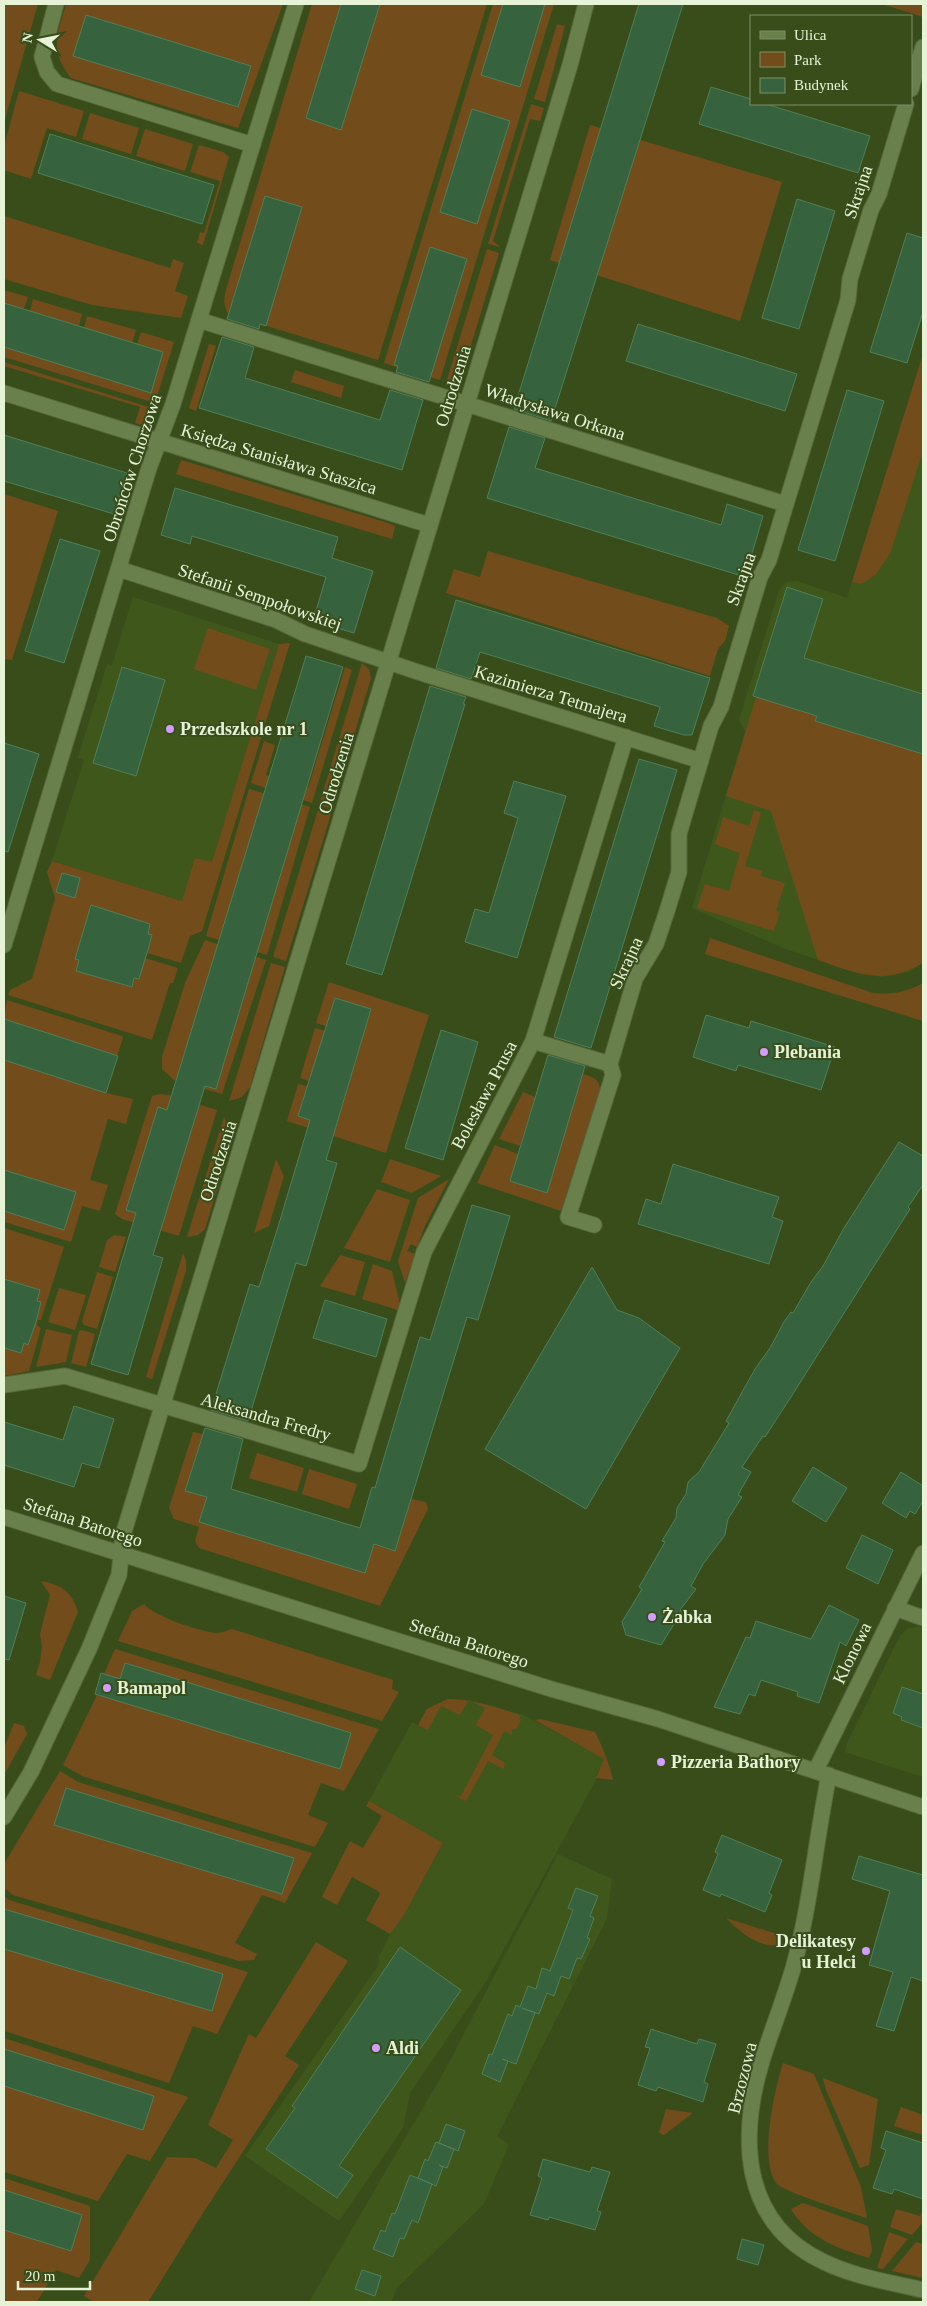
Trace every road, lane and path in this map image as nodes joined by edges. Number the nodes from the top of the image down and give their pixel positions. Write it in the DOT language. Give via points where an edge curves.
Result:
graph roads {
  1 [pos="56,4"];
  2 [pos="296,4"];
  3 [pos="586,4"];
  4 [pos="923,47"];
  5 [pos="912,86"];
  6 [pos="906,105"];
  7 [pos="253,145"];
  8 [pos="199,320"];
  9 [pos="4,393"];
  10 [pos="467,404"];
  11 [pos="160,442"];
  12 [pos="785,504"];
  13 [pos="429,525"];
  14 [pos="119,569"];
  15 [pos="389,661"];
  16 [pos="626,737"];
  17 [pos="701,760"];
  18 [pos="4,945"];
  19 [pos="533,1041"];
  20 [pos="610,1064"];
  21 [pos="594,1225"];
  22 [pos="4,1385"];
  23 [pos="163,1405"];
  24 [pos="359,1464"];
  25 [pos="4,1517"];
  26 [pos="923,1553"];
  27 [pos="121,1554"];
  28 [pos="894,1608"];
  29 [pos="923,1618"];
  30 [pos="822,1773"];
  31 [pos="923,1807"];
  32 [pos="4,1816"];
  33 [pos="923,2290"];
  1 -- 7 [label="street" via="42,57 47,72 57,84"];
  2 -- 7 [label="street, Obrońców Chorzowa"];
  3 -- 10 [label="street, Odrodzenia"];
  4 -- 5 [label="street"];
  6 -- 12 [label="street, Skrajna" via="850,279 848,300"];
  7 -- 8 [label="street, Obrońców Chorzowa"];
  8 -- 10 [label="street, Władysława Orkana"];
  8 -- 11 [label="street, Obrońców Chorzowa"];
  9 -- 11 [label="street, Księdza Stanisława Staszica"];
  10 -- 12 [label="street, Władysława Orkana"];
  10 -- 13 [label="street, Odrodzenia"];
  11 -- 13 [label="street, Księdza Stanisława Staszica"];
  11 -- 14 [label="street, Obrońców Chorzowa"];
  12 -- 17 [label="street, Skrajna"];
  13 -- 15 [label="street, Odrodzenia"];
  14 -- 15 [label="street, Stefanii Sempołowskiej"];
  14 -- 18 [label="street, Obrońców Chorzowa"];
  15 -- 16 [label="street, Kazimierza Tetmajera"];
  15 -- 23 [label="street, Odrodzenia"];
  16 -- 17 [label="street, Kazimierza Tetmajera"];
  16 -- 19 [label="street, Bolesława Prusa"];
  17 -- 20 [label="street, Skrajna" via="679,834 678,872 667,911 656,944 635,979"];
  19 -- 20 [label="street"];
  19 -- 24 [label="street, Bolesława Prusa" via="424,1252"];
  20 -- 21 [label="street, Skrajna" via="613,1076 568,1217"];
  22 -- 23 [label="street, Aleksandra Fredry" via="65,1376"];
  23 -- 24 [label="street, Aleksandra Fredry"];
  23 -- 27 [label="street, Odrodzenia"];
  25 -- 27 [label="street, Stefana Batorego"];
  26 -- 28 [label="street, Klonowa"];
  27 -- 30 [label="street, Stefana Batorego" via="551,1689 658,1719"];
  27 -- 32 [label="street, Odrodzenia" via="119,1574 70,1692 31,1772"];
  28 -- 29 [label="street"];
  28 -- 30 [label="street, Klonowa"];
  30 -- 31 [label="street, Stefana Batorego"];
  30 -- 33 [label="street, Brzozowa" via="806,1916 755,2091 748,2144 750,2165 766,2210 780,2231 797,2246 821,2261 854,2274"];
}
